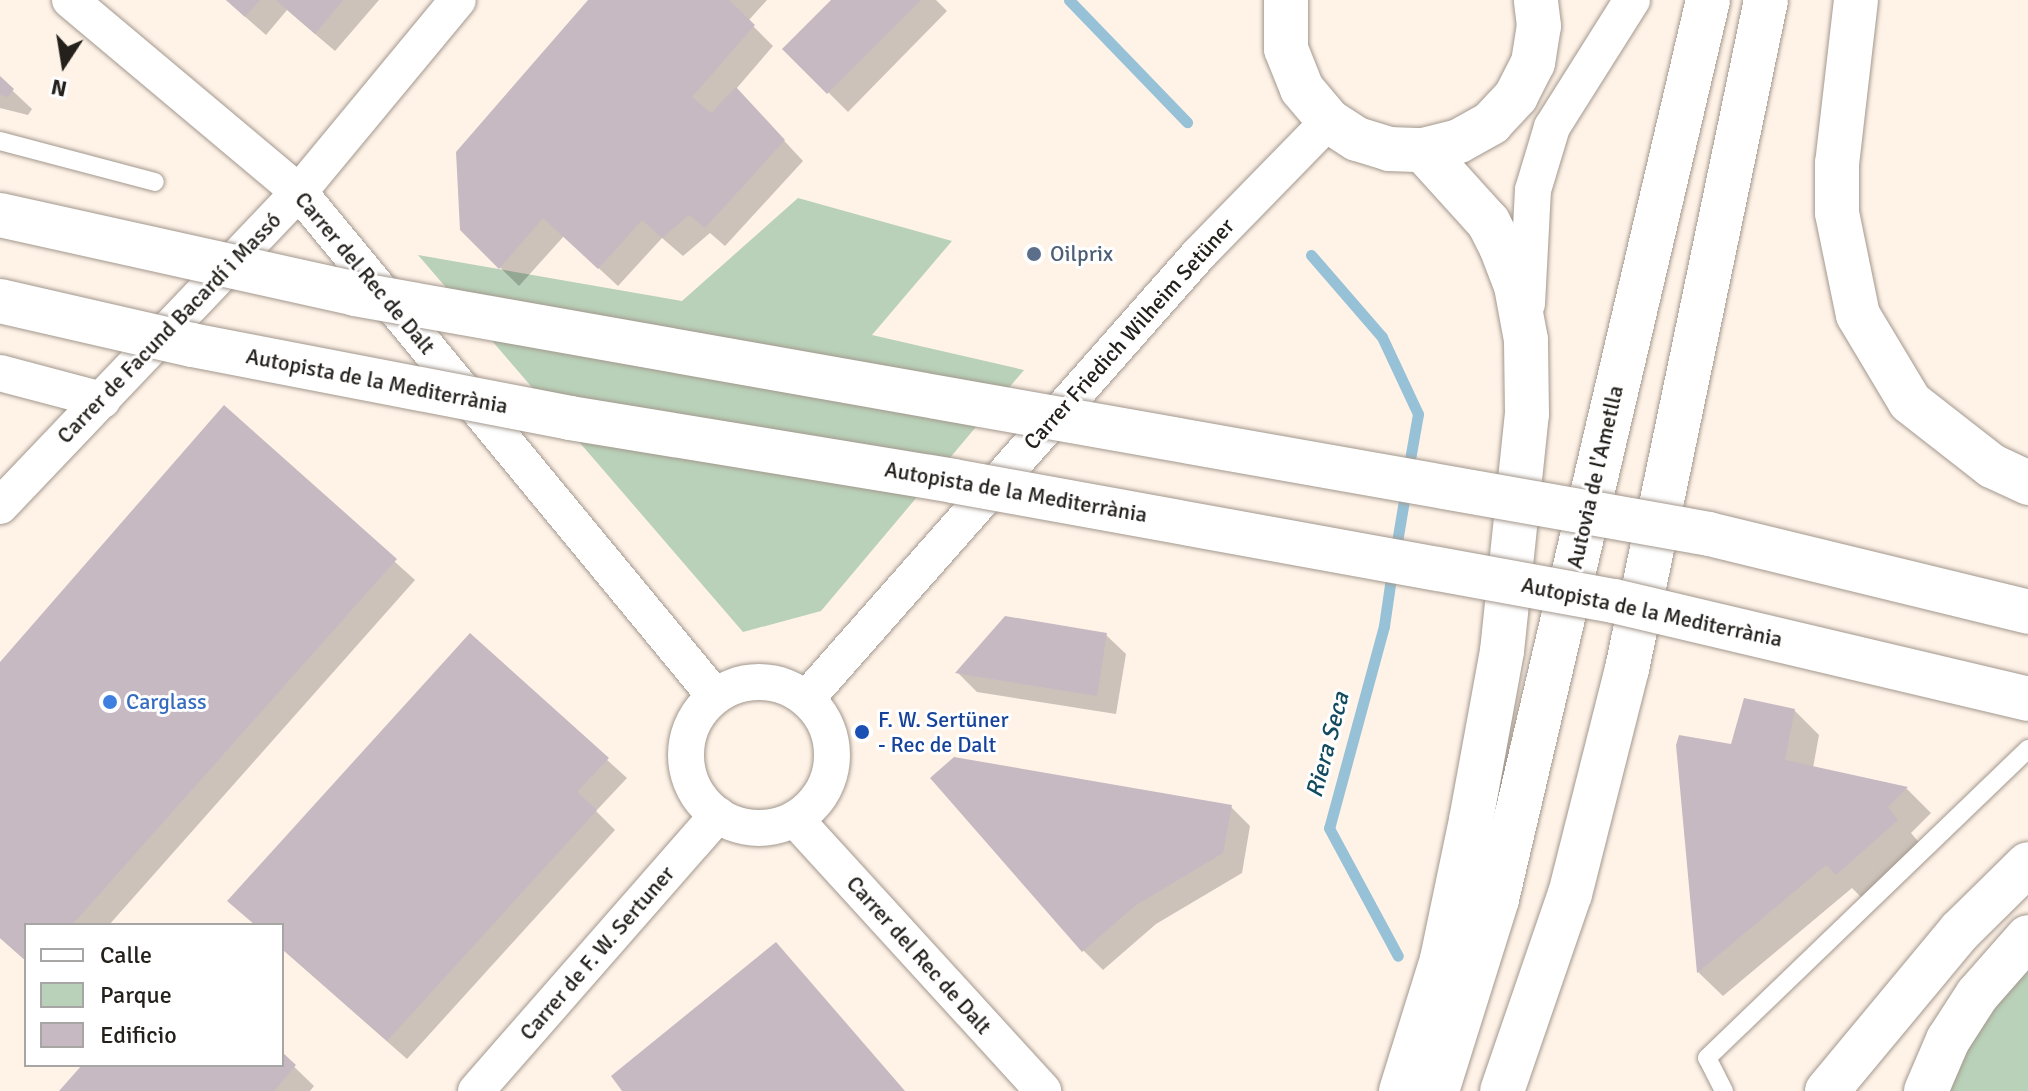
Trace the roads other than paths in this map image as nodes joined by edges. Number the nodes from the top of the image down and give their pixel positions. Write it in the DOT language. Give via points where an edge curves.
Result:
graph roads {
  1 [pos="70,0"];
  2 [pos="458,0"];
  3 [pos="1286,0"];
  4 [pos="1536,0"];
  5 [pos="1632,0"];
  6 [pos="1708,0"];
  7 [pos="1766,0"];
  8 [pos="1856,0"];
  9 [pos="1329,121"];
  10 [pos="0,141"];
  11 [pos="1423,150"];
  12 [pos="155,182"];
  13 [pos="299,192"];
  14 [pos="0,215"];
  15 [pos="0,301"];
  16 [pos="1526,340"];
  17 [pos="0,373"];
  18 [pos="102,400"];
  19 [pos="2028,483"];
  20 [pos="0,506"];
  21 [pos="2028,612"];
  22 [pos="714,695"];
  23 [pos="807,698"];
  24 [pos="2028,699"];
  25 [pos="2028,749"];
  26 [pos="718,815"];
  27 [pos="795,819"];
  28 [pos="2028,864"];
  29 [pos="2028,937"];
  30 [pos="1425,1019"];
  31 [pos="476,1091"];
  32 [pos="1043,1091"];
  33 [pos="1378,1091"];
  34 [pos="1401,1091"];
  35 [pos="1437,1091"];
  36 [pos="1502,1091"];
  37 [pos="1724,1091"];
  38 [pos="1827,1091"];
  39 [pos="1926,1091"];
  1 -- 13 [label="street, Carrer del Rec de Dalt"];
  2 -- 13 [label="street, Carrer de Facund Bacardí i Massó"];
  3 -- 9 [label="main road" via="1286,49 1302,89"];
  4 -- 11 [label="main road" via="1539,26 1533,63 1516,96 1491,123 1459,141"];
  5 -- 16 [label="street" via="1552,127 1533,190"];
  6 -- 35 [label="main road, Autovia de l'Ametlla" via="1497,899"];
  7 -- 36 [label="main road" via="1627,669 1570,894"];
  8 -- 19 [label="main road" via="1837,163 1837,213 1847,276 1872,343 1910,402 1992,466"];
  9 -- 11 [label="main road" via="1357,139 1389,149"];
  9 -- 23 [label="street, Carrer Friedich Wilheim Setüner" via="1214,237"];
  10 -- 12 [label="lane"];
  11 -- 16 [label="main road" via="1488,222 1516,286"];
  13 -- 18 [label="street, Carrer de Facund Bacardí i Massó"];
  13 -- 22 [label="street, Carrer del Rec de Dalt"];
  14 -- 21 [label="main road, bridge" via="355,294 1709,534"];
  15 -- 24 [label="main road, Autopista de la Mediterrània, bridge" via="192,345 570,418 953,481 1614,601"];
  16 -- 30 [label="main road" via="1524,482 1502,651 1468,835"];
  17 -- 18 [label="street"];
  18 -- 20 [label="street, Carrer de Facund Bacardí i Massó"];
  22 -- 23 [label="street" via="761,680"];
  22 -- 26 [label="street" via="692,722 685,756 694,790"];
  23 -- 27 [label="street" via="828,726 833,761 821,795"];
  25 -- 37 [label="lane" via="1707,1058"];
  26 -- 27 [label="street" via="742,826 769,828"];
  26 -- 31 [label="street, Carrer de F. W. Sertuner"];
  27 -- 32 [label="street, Carrer del Rec de Dalt"];
  28 -- 38 [label="main road" via="1960,931"];
  29 -- 39 [label="main road" via="1969,1006"];
  30 -- 33 [label="main road"];
  30 -- 34 [label="main road"];
}
